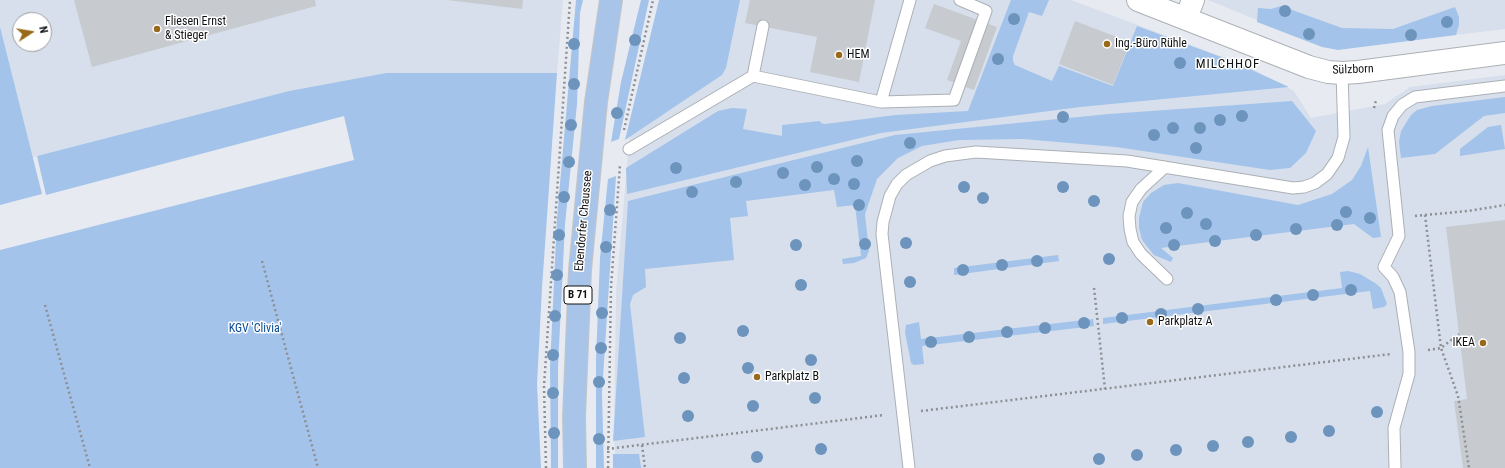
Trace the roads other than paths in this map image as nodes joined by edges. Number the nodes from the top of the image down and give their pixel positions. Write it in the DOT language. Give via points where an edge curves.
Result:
graph roads {
  1 [pos="611,0"];
  2 [pos="910,0"];
  3 [pos="960,0"];
  4 [pos="1138,0"];
  5 [pos="1189,9"];
  6 [pos="763,26"];
  7 [pos="1505,53"];
  8 [pos="1342,73"];
  9 [pos="753,76"];
  10 [pos="1505,86"];
  11 [pos="881,102"];
  12 [pos="630,149"];
  13 [pos="1165,167"];
  14 [pos="1167,279"];
  15 [pos="575,468"];
  16 [pos="909,468"];
  17 [pos="1395,468"];
  1 -- 15 [label="main road, Ebendorfer Chaussee / B 71" via="596,102 581,255 575,386"];
  2 -- 11 [label="lane"];
  3 -- 11 [label="lane" via="986,11 954,100"];
  4 -- 5 [label="street, Sülzborn"];
  5 -- 8 [label="street, Sülzborn" via="1309,67"];
  6 -- 9 [label="lane"];
  7 -- 8 [label="street, Sülzborn"];
  8 -- 13 [label="lane" via="1344,137 1338,158 1326,174 1315,183 1293,188"];
  9 -- 11 [label="lane"];
  9 -- 12 [label="lane"];
  10 -- 17 [label="lane" via="1415,97 1402,105 1393,116 1388,130 1399,236 1384,267 1394,277 1400,292 1409,352 1409,374 1394,428"];
  13 -- 14 [label="lane" via="1141,189 1132,202 1129,216 1133,242 1141,254"];
  13 -- 16 [label="lane" via="1099,158 976,152 945,156 930,161 906,175 897,184 890,196 882,234"];
}
